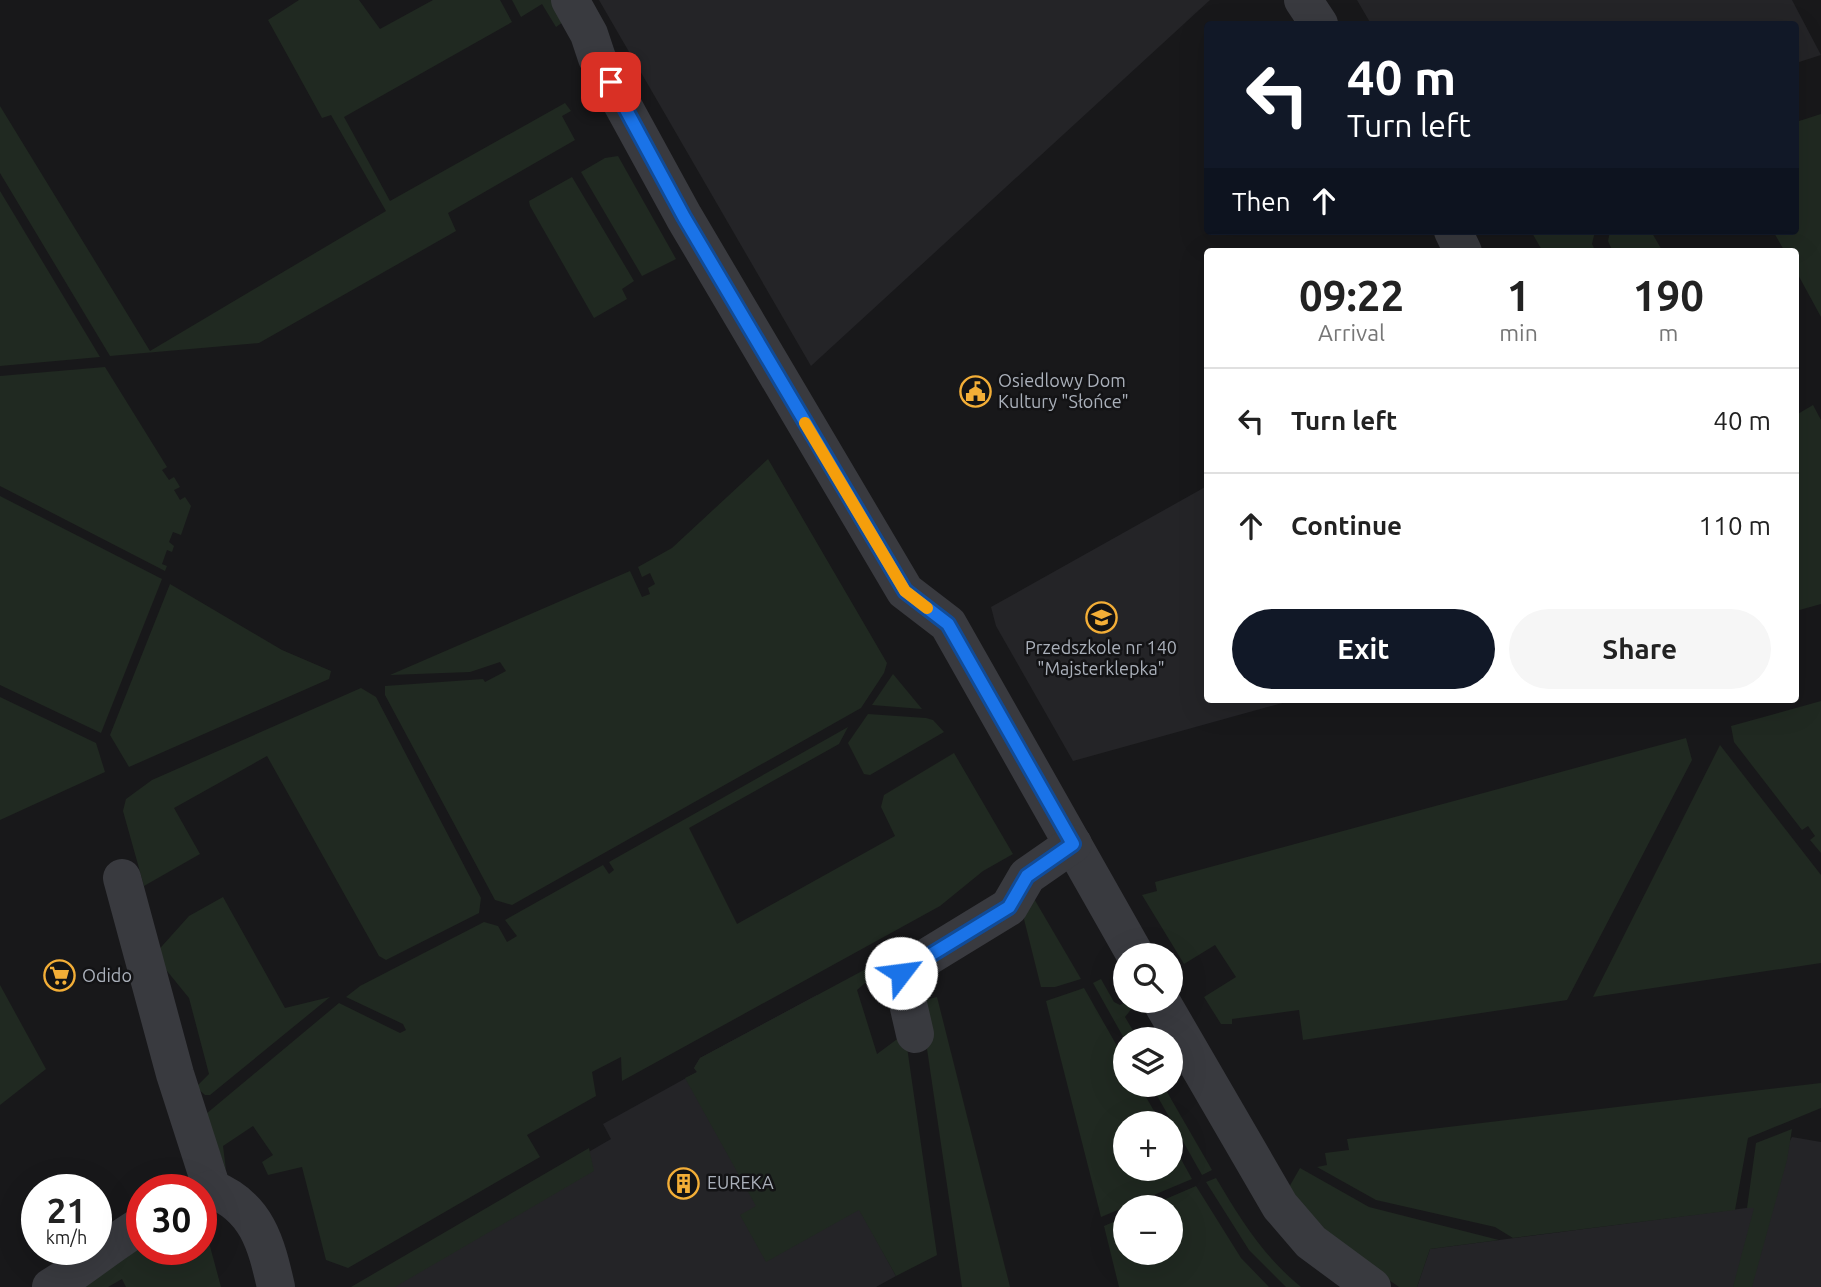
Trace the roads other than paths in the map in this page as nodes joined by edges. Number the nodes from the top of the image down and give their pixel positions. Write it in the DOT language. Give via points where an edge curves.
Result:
graph roads {
  1 [pos="570,0"];
  2 [pos="1303,0"];
  3 [pos="1317,21"];
  4 [pos="1073,844"];
  5 [pos="122,878"];
  6 [pos="1129,943"];
  7 [pos="1168,1013"];
  8 [pos="915,1034"];
  9 [pos="201,1174"];
  10 [pos="217,1195"];
  11 [pos="126,1235"];
  12 [pos="51,1287"];
  13 [pos="276,1287"];
  14 [pos="1372,1287"];
  1 -- 4 [label="street" via="597,58 720,277 905,591 948,624"];
  2 -- 3 [label="street"];
  4 -- 6 [label="street"];
  4 -- 8 [label="street" via="1027,876 1009,907 901,973"];
  5 -- 9 [label="street"];
  7 -- 14 [label="street" via="1280,1206 1311,1242"];
  10 -- 13 [label="street" via="239,1203 255,1220"];
  11 -- 12 [label="street"];
}
